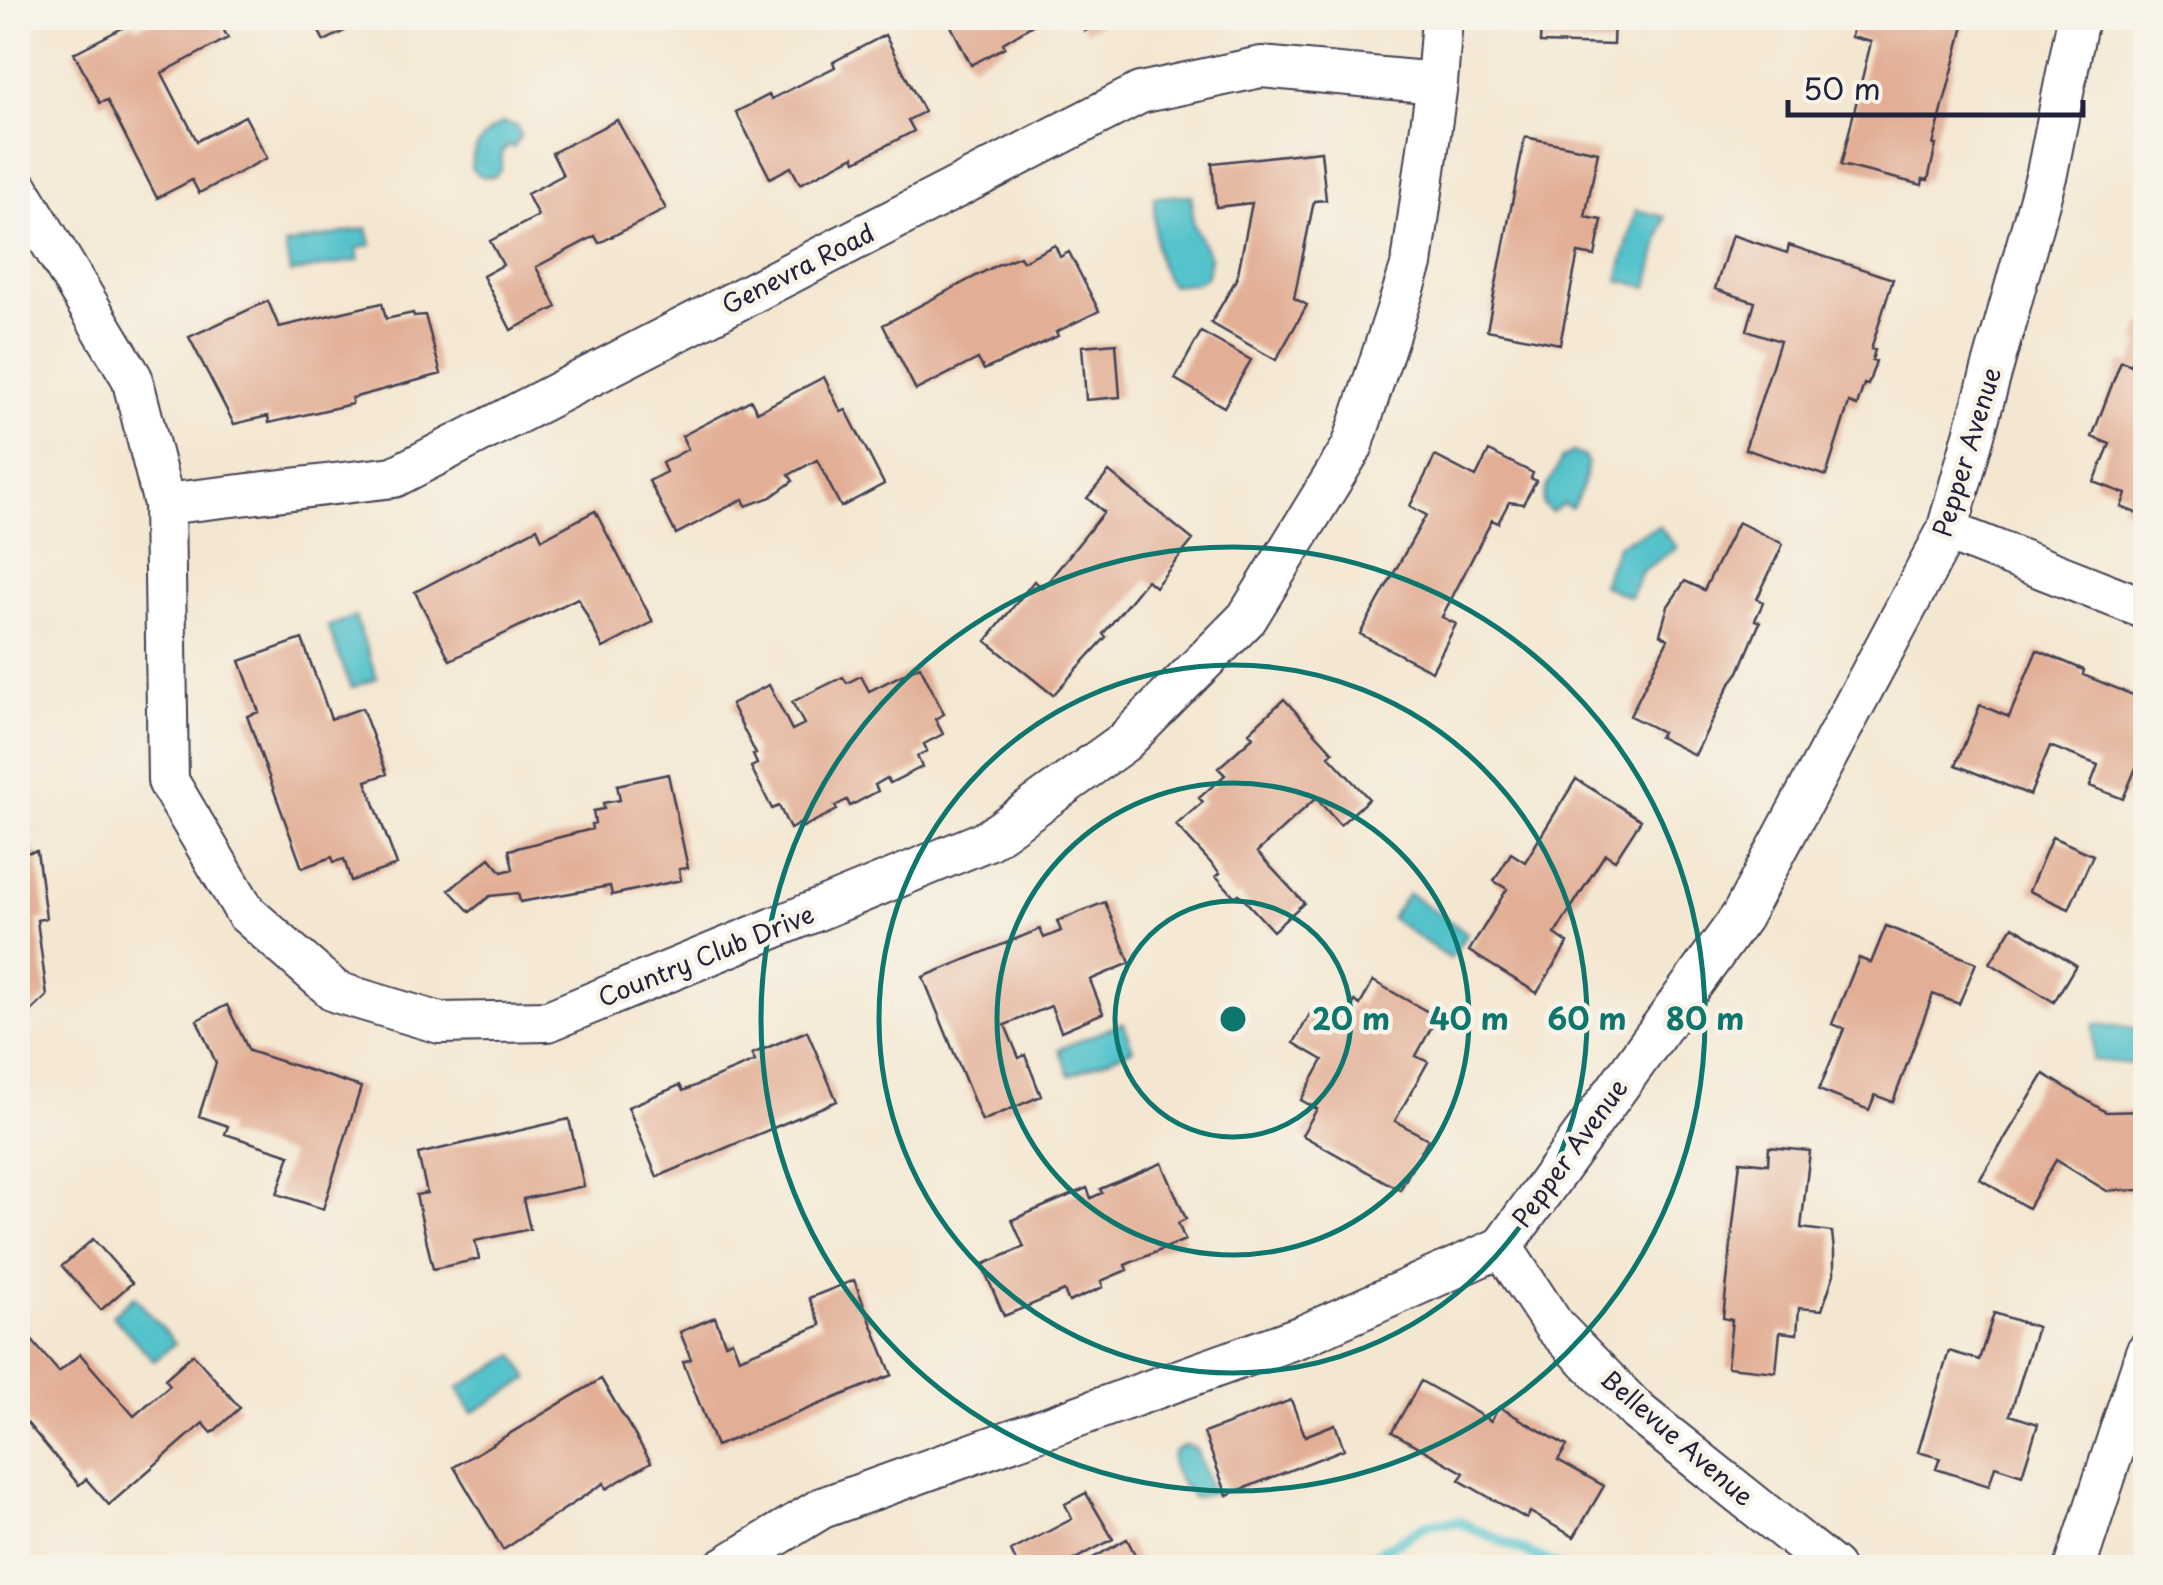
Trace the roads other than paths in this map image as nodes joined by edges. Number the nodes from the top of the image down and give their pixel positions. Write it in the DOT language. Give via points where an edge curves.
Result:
graph roads {
  1 [pos="1442,18"];
  2 [pos="2078,18"];
  3 [pos="1437,83"];
  4 [pos="18,188"];
  5 [pos="164,504"];
  6 [pos="1947,531"];
  7 [pos="2146,609"];
  8 [pos="1502,1247"];
  9 [pos="2146,1352"];
  10 [pos="723,1568"];
  11 [pos="1833,1568"];
  12 [pos="2075,1568"];
  1 -- 3 [label="street, Country Club Drive"];
  2 -- 6 [label="street, Pepper Avenue" via="2047,174"];
  3 -- 5 [label="street, Genevra Road" via="1261,68 1140,93 394,477"];
  3 -- 5 [label="street, Country Club Drive" via="1412,264 1352,447 1247,618 1124,742 988,840 548,1020 440,1023 336,992 246,913 168,780"];
  4 -- 5 [label="street, Country Club Drive" via="132,378"];
  6 -- 7 [label="street"];
  6 -- 8 [label="street, Pepper Avenue" via="1741,917"];
  8 -- 10 [label="street, Pepper Avenue" via="1302,1336 822,1508"];
  8 -- 11 [label="street, Bellevue Avenue" via="1554,1326 1638,1412"];
  9 -- 12 [label="street"];
}
